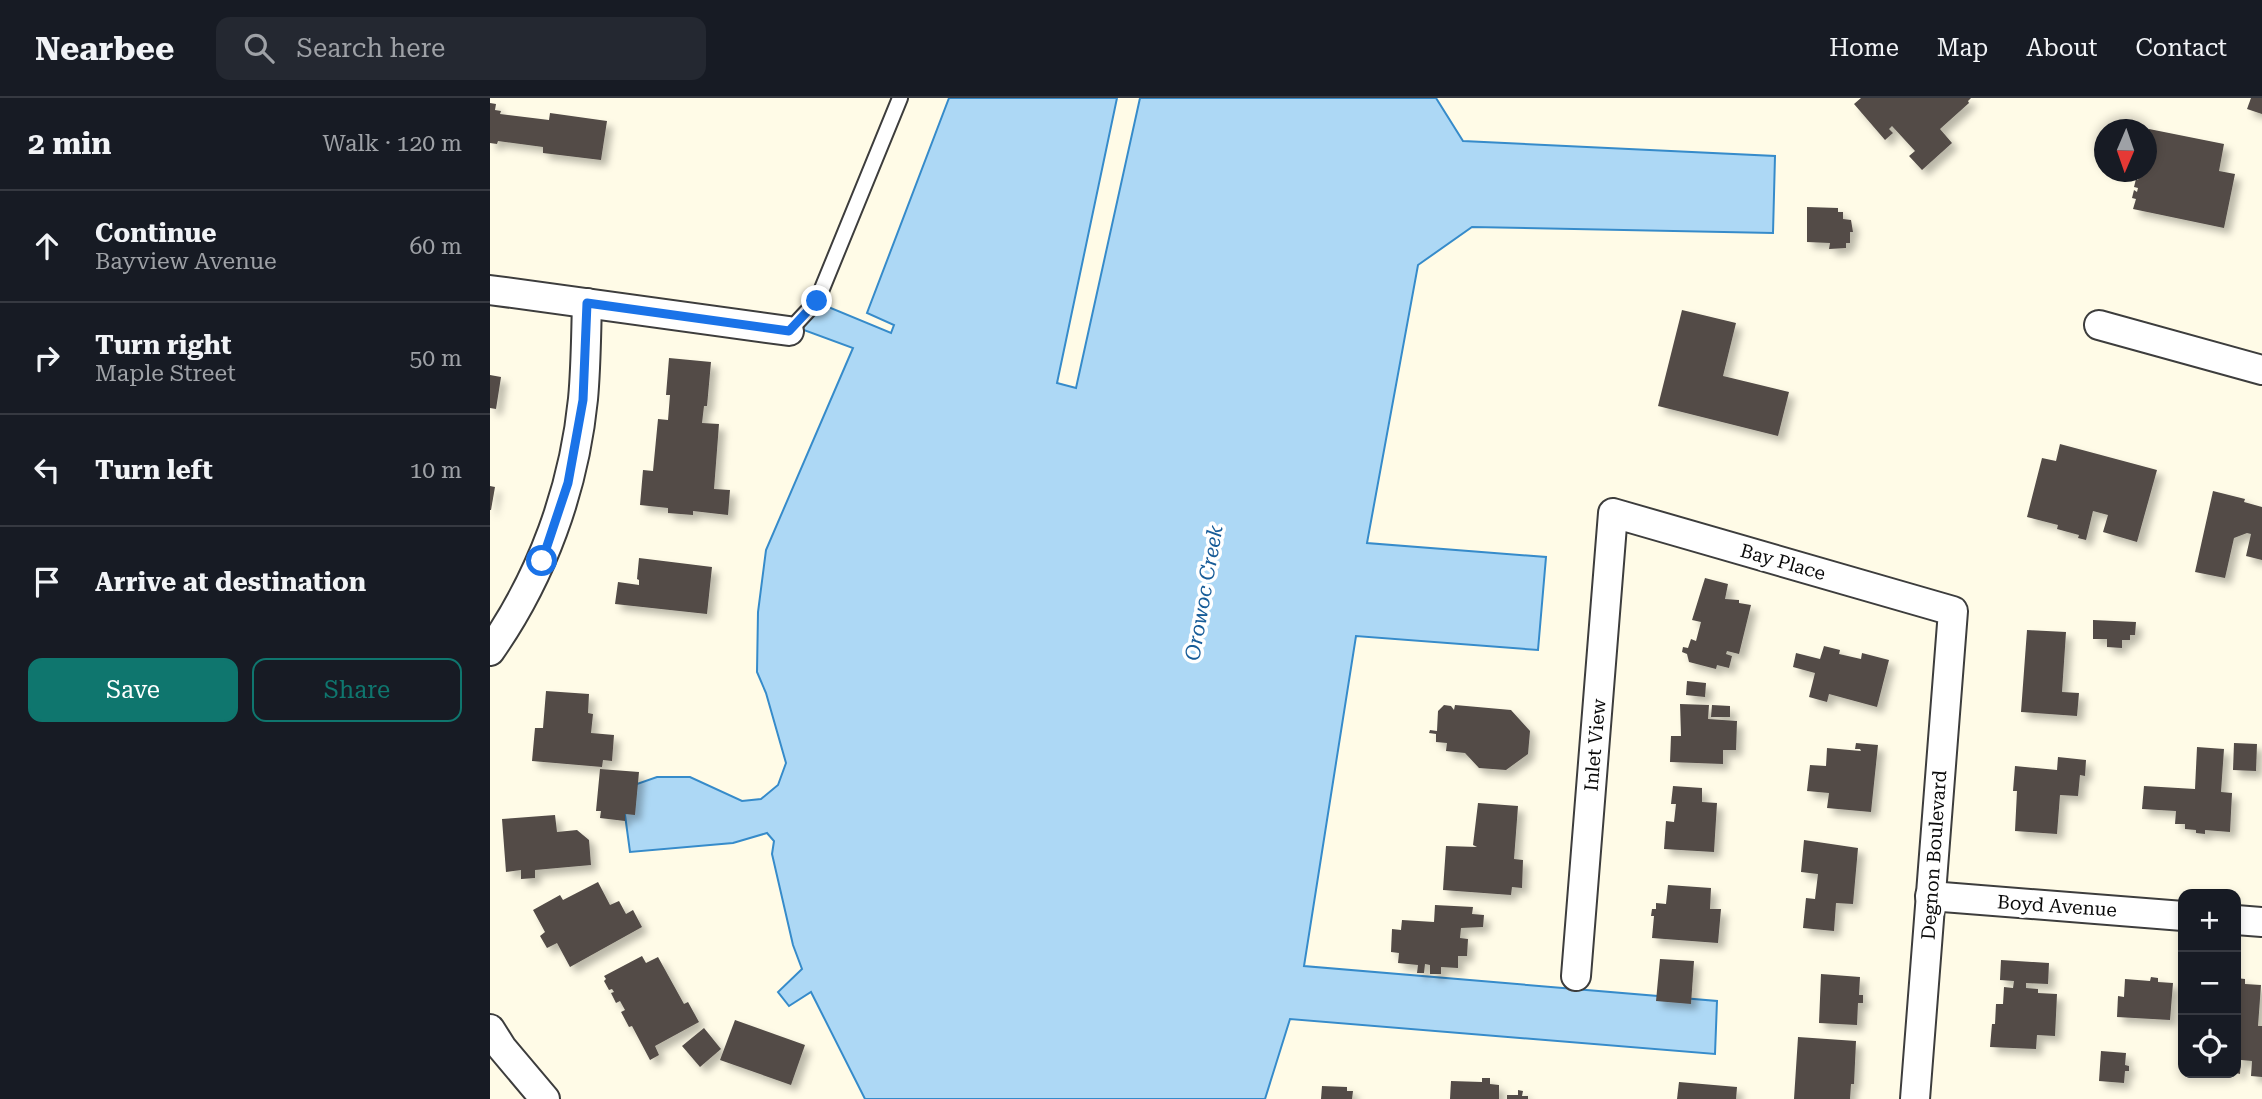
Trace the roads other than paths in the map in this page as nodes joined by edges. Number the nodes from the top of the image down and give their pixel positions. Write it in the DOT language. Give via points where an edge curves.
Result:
graph roads {
  1 [pos="900,98"];
  2 [pos="490,289"];
  3 [pos="587,303"];
  4 [pos="2099,325"];
  5 [pos="789,331"];
  6 [pos="2262,370"];
  7 [pos="1613,513"];
  8 [pos="1953,611"];
  9 [pos="490,651"];
  10 [pos="1930,896"];
  11 [pos="2178,916"];
  12 [pos="2241,920"];
  13 [pos="2262,922"];
  14 [pos="1576,976"];
  15 [pos="490,1030"];
  16 [pos="545,1099"];
  17 [pos="1915,1099"];
  1 -- 5 [label="lane" via="817,301"];
  2 -- 3 [label="street"];
  3 -- 5 [label="street"];
  3 -- 9 [label="street" via="583,400 568,483 542,561"];
  4 -- 6 [label="street"];
  7 -- 8 [label="street, Bay Place"];
  7 -- 14 [label="street, Inlet View"];
  8 -- 10 [label="street, Degnon Boulevard"];
  10 -- 11 [label="street, Boyd Avenue"];
  10 -- 17 [label="street, Degnon Boulevard"];
  12 -- 13 [label="street"];
  15 -- 16 [label="street"];
}
